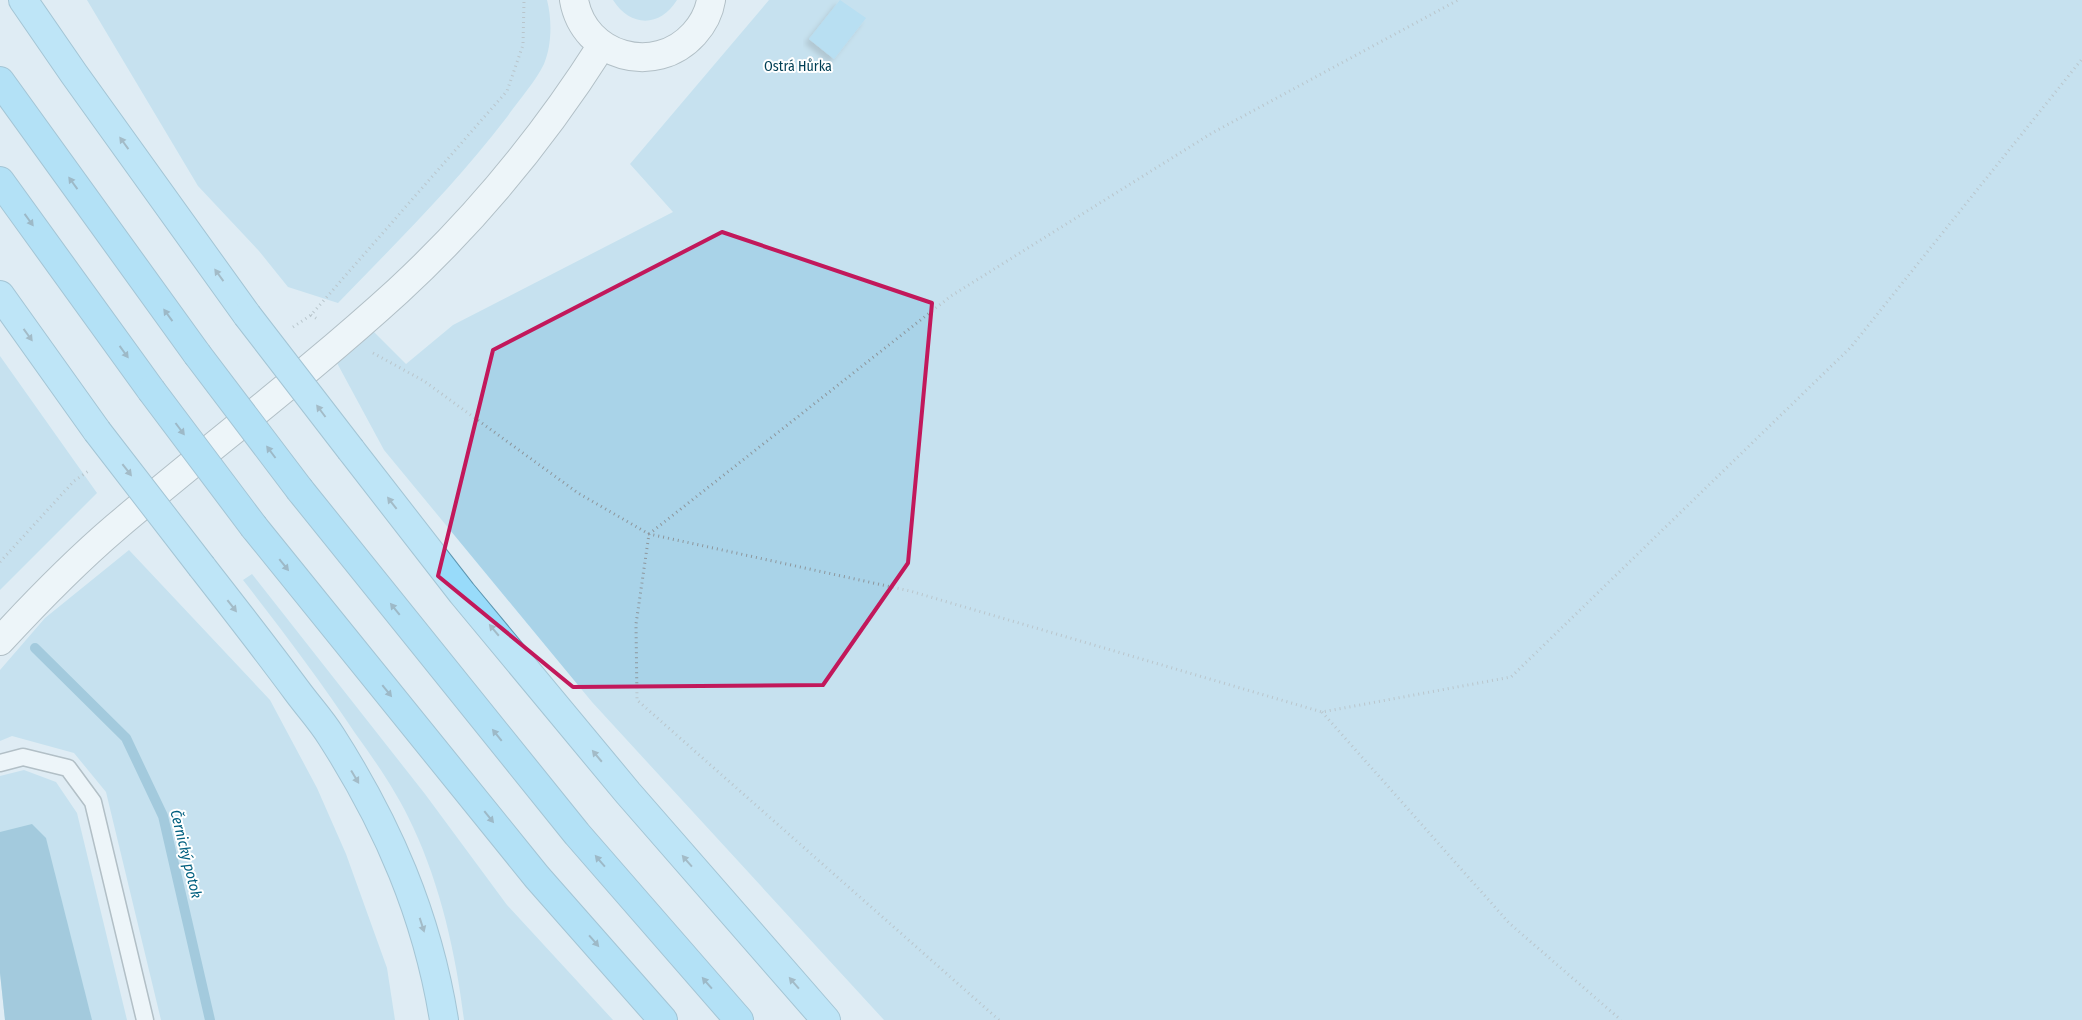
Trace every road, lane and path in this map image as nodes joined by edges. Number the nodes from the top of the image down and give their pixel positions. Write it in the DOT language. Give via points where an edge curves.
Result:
graph roads {
  1 [pos="524,0"];
  2 [pos="574,0"];
  3 [pos="711,0"];
  4 [pos="1458,0"];
  5 [pos="26,4"];
  6 [pos="602,45"];
  7 [pos="2082,59"];
  8 [pos="0,81"];
  9 [pos="0,181"];
  10 [pos="0,295"];
  11 [pos="311,315"];
  12 [pos="345,338"];
  13 [pos="649,534"];
  14 [pos="0,641"];
  15 [pos="1322,712"];
  16 [pos="0,763"];
  17 [pos="145,1020"];
  18 [pos="444,1020"];
  19 [pos="663,1020"];
  20 [pos="739,1020"];
  21 [pos="826,1020"];
  22 [pos="999,1020"];
  23 [pos="1621,1020"];
  1 -- 11 [label="path" via="523,45 508,91"];
  2 -- 6 [label="main road" via="586,30"];
  3 -- 6 [label="main road" via="701,26 686,42 666,54 644,58 622,55"];
  4 -- 13 [label="path" via="1212,133 951,296"];
  21 -- 5 [label="highway, one-way, bridge" via="628,793 462,593 247,315"];
  6 -- 12 [label="main road" via="540,136 487,199 418,271"];
  7 -- 15 [label="path" via="1851,347 1511,677"];
  20 -- 8 [label="highway, one-way, bridge" via="577,834 300,490 197,354"];
  9 -- 19 [label="highway, one-way, bridge" via="254,527 537,877"];
  10 -- 18 [label="highway, one-way, bridge" via="98,432 330,735 377,814 406,879 426,937"];
  12 -- 13 [label="path" via="424,381 578,494"];
  12 -- 14 [label="main road" via="114,529"];
  13 -- 15 [label="path" via="910,591"];
  13 -- 22 [label="path" via="636,624 637,700"];
  15 -- 23 [label="path" via="1508,923"];
  16 -- 17 [label="lane" via="22,757 68,768 93,802"];
}
